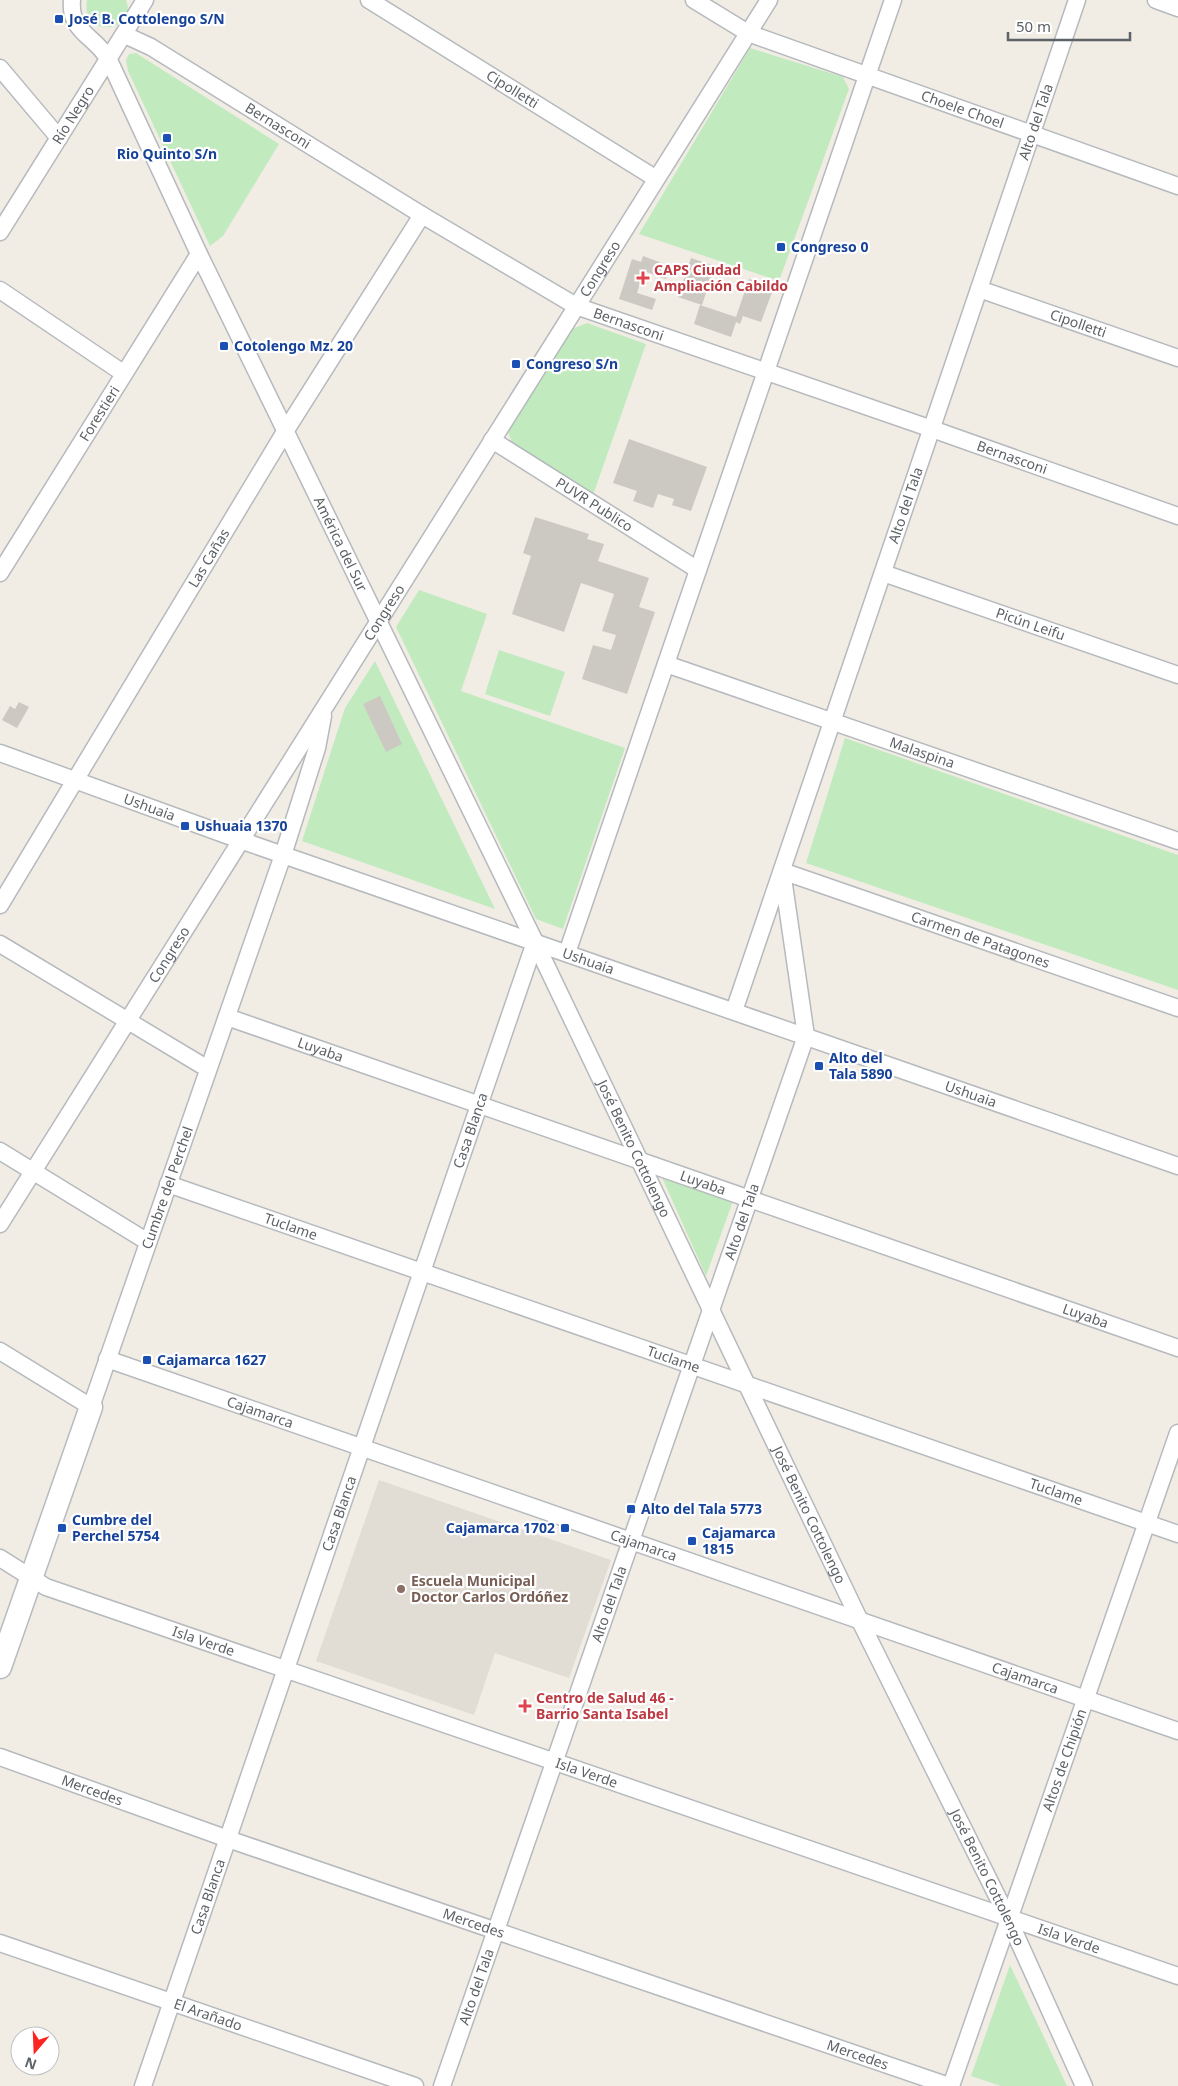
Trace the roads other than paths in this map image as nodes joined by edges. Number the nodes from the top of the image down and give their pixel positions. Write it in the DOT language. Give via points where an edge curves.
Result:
graph roads {
  1 [pos="369,0"];
  2 [pos="694,0"];
  3 [pos="769,0"];
  4 [pos="894,0"];
  5 [pos="1077,0"];
  6 [pos="1156,0"];
  7 [pos="71,4"];
  8 [pos="141,4"];
  9 [pos="1178,8"];
  10 [pos="748,33"];
  11 [pos="125,35"];
  12 [pos="94,39"];
  13 [pos="109,60"];
  14 [pos="1,70"];
  15 [pos="867,77"];
  16 [pos="1032,136"];
  17 [pos="59,138"];
  18 [pos="655,178"];
  19 [pos="1178,186"];
  20 [pos="422,215"];
  21 [pos="0,232"];
  22 [pos="199,254"];
  23 [pos="979,289"];
  24 [pos="0,290"];
  25 [pos="576,306"];
  26 [pos="1178,358"];
  27 [pos="765,372"];
  28 [pos="123,373"];
  29 [pos="932,429"];
  30 [pos="286,430"];
  31 [pos="492,440"];
  32 [pos="1178,516"];
  33 [pos="698,570"];
  34 [pos="0,573"];
  35 [pos="883,573"];
  36 [pos="378,621"];
  37 [pos="666,664"];
  38 [pos="1178,674"];
  39 [pos="325,707"];
  40 [pos="833,722"];
  41 [pos="0,753"];
  42 [pos="75,780"];
  43 [pos="240,840"];
  44 [pos="1178,841"];
  45 [pos="283,854"];
  46 [pos="782,871"];
  47 [pos="0,904"];
  48 [pos="535,942"];
  49 [pos="0,944"];
  50 [pos="567,953"];
  51 [pos="1178,1008"];
  52 [pos="734,1011"];
  53 [pos="227,1017"];
  54 [pos="127,1020"];
  55 [pos="806,1036"];
  56 [pos="208,1069"];
  57 [pos="479,1104"];
  58 [pos="0,1151"];
  59 [pos="639,1159"];
  60 [pos="1178,1166"];
  61 [pos="33,1171"];
  62 [pos="168,1184"];
  63 [pos="749,1198"];
  64 [pos="0,1224"];
  65 [pos="148,1242"];
  66 [pos="422,1272"];
  67 [pos="711,1310"];
  68 [pos="1178,1348"];
  69 [pos="0,1351"];
  70 [pos="107,1359"];
  71 [pos="692,1365"];
  72 [pos="747,1384"];
  73 [pos="90,1407"];
  74 [pos="1178,1433"];
  75 [pos="362,1448"];
  76 [pos="1147,1523"];
  77 [pos="1178,1534"];
  78 [pos="631,1541"];
  79 [pos="0,1558"];
  80 [pos="31,1577"];
  81 [pos="860,1621"];
  82 [pos="0,1667"];
  83 [pos="286,1669"];
  84 [pos="1086,1698"];
  85 [pos="1178,1730"];
  86 [pos="0,1757"];
  87 [pos="555,1761"];
  88 [pos="228,1838"];
  89 [pos="1008,1918"];
  90 [pos="496,1930"];
  91 [pos="0,1943"];
  92 [pos="1178,1976"];
  93 [pos="172,2002"];
  94 [pos="143,2086"];
  95 [pos="415,2086"];
  96 [pos="442,2086"];
  97 [pos="950,2086"];
  98 [pos="1084,2086"];
  1 -- 18 [label="street, Cipolletti"];
  2 -- 10 [label="street, Choele Choel"];
  3 -- 10 [label="street, Congreso"];
  4 -- 15 [label="street"];
  5 -- 16 [label="street, Alto del Tala"];
  6 -- 9 [label="street"];
  7 -- 12 [label="street, América del Sur" via="74,21 82,32"];
  8 -- 11 [label="street, Río Negro"];
  10 -- 15 [label="street, Choele Choel"];
  10 -- 18 [label="street, Congreso"];
  11 -- 12 [label="street" via="110,40"];
  11 -- 13 [label="street, Río Negro"];
  11 -- 20 [label="street, Bernasconi" via="151,47"];
  12 -- 13 [label="street, América del Sur"];
  13 -- 17 [label="street, Río Negro"];
  13 -- 22 [label="street, América del Sur"];
  14 -- 17 [label="street"];
  15 -- 16 [label="street, Choele Choel"];
  15 -- 27 [label="street"];
  16 -- 19 [label="street, Choele Choel"];
  16 -- 23 [label="street, Alto del Tala"];
  17 -- 21 [label="street, Río Negro"];
  18 -- 25 [label="street, Congreso"];
  20 -- 25 [label="street, Bernasconi"];
  20 -- 30 [label="street, Las Cañas"];
  22 -- 28 [label="street, Forestieri"];
  22 -- 30 [label="street, América del Sur"];
  23 -- 26 [label="street, Cipolletti"];
  23 -- 29 [label="street, Alto del Tala"];
  24 -- 28 [label="street"];
  25 -- 27 [label="street, Bernasconi"];
  25 -- 31 [label="street, Congreso"];
  27 -- 29 [label="street, Bernasconi"];
  27 -- 33 [label="street"];
  28 -- 34 [label="street, Forestieri"];
  29 -- 32 [label="street, Bernasconi"];
  29 -- 35 [label="street, Alto del Tala"];
  30 -- 36 [label="street, América del Sur"];
  30 -- 42 [label="street, Las Cañas"];
  31 -- 33 [label="street, PUVR Publico"];
  31 -- 36 [label="street, Congreso"];
  33 -- 37 [label="street"];
  35 -- 38 [label="street, Picún Leifu"];
  35 -- 40 [label="street, Alto del Tala"];
  36 -- 39 [label="street, Congreso"];
  36 -- 48 [label="street, América del Sur"];
  37 -- 40 [label="street, Malaspina"];
  37 -- 50 [label="street"];
  39 -- 43 [label="street, Congreso"];
  39 -- 45 [label="street, Cumbre del Perchel" via="317,748"];
  40 -- 44 [label="street, Malaspina"];
  40 -- 46 [label="street, Alto del Tala"];
  41 -- 42 [label="street, Ushuaia"];
  42 -- 43 [label="street, Ushuaia"];
  42 -- 47 [label="street, Las Cañas"];
  43 -- 45 [label="street, Ushuaia"];
  43 -- 54 [label="street, Congreso"];
  45 -- 48 [label="street, Ushuaia"];
  45 -- 53 [label="street, Cumbre del Perchel"];
  46 -- 51 [label="street, Carmen de Patagones"];
  46 -- 52 [label="street, Alto del Tala"];
  46 -- 55 [label="street"];
  48 -- 50 [label="street, Ushuaia"];
  48 -- 57 [label="street, Casa Blanca"];
  48 -- 59 [label="street, José Benito Cottolengo"];
  49 -- 54 [label="street"];
  50 -- 52 [label="street, Ushuaia"];
  52 -- 55 [label="street, Ushuaia"];
  53 -- 56 [label="street, Cumbre del Perchel"];
  53 -- 57 [label="street, Luyaba"];
  54 -- 56 [label="street"];
  54 -- 61 [label="street, Congreso"];
  55 -- 60 [label="street, Ushuaia"];
  55 -- 63 [label="street, Alto del Tala"];
  56 -- 62 [label="street, Cumbre del Perchel"];
  57 -- 59 [label="street, Luyaba"];
  57 -- 66 [label="street, Casa Blanca"];
  58 -- 61 [label="street"];
  59 -- 63 [label="street, Luyaba"];
  59 -- 67 [label="street, José Benito Cottolengo"];
  61 -- 64 [label="street, Congreso"];
  61 -- 65 [label="street"];
  62 -- 65 [label="street, Cumbre del Perchel"];
  62 -- 66 [label="street, Tuclame"];
  63 -- 67 [label="street, Alto del Tala"];
  63 -- 68 [label="street, Luyaba"];
  65 -- 70 [label="street, Cumbre del Perchel"];
  66 -- 71 [label="street, Tuclame"];
  66 -- 75 [label="street, Casa Blanca"];
  67 -- 71 [label="street, Alto del Tala"];
  67 -- 72 [label="street, José Benito Cottolengo"];
  69 -- 73 [label="street"];
  70 -- 73 [label="street, Cumbre del Perchel"];
  70 -- 75 [label="street, Cajamarca"];
  71 -- 72 [label="street, Tuclame"];
  71 -- 78 [label="street, Alto del Tala"];
  72 -- 76 [label="street, Tuclame"];
  72 -- 81 [label="street, José Benito Cottolengo"];
  73 -- 80 [label="main road, Cumbre del Perchel"];
  74 -- 76 [label="street, Altos de Chipión"];
  75 -- 78 [label="street, Cajamarca"];
  75 -- 83 [label="street, Casa Blanca"];
  76 -- 77 [label="street, Tuclame"];
  76 -- 84 [label="street, Altos de Chipión"];
  78 -- 81 [label="street, Cajamarca"];
  78 -- 87 [label="street, Alto del Tala"];
  79 -- 80 [label="street, Isla Verde"];
  80 -- 82 [label="main road, Cumbre del Perchel"];
  80 -- 83 [label="street, Isla Verde" via="46,1587"];
  81 -- 84 [label="street, Cajamarca"];
  81 -- 89 [label="street, José Benito Cottolengo"];
  83 -- 87 [label="street, Isla Verde"];
  83 -- 88 [label="street, Casa Blanca"];
  84 -- 85 [label="street, Cajamarca"];
  84 -- 89 [label="street, Altos de Chipión"];
  86 -- 88 [label="street, Mercedes"];
  87 -- 89 [label="street, Isla Verde"];
  87 -- 90 [label="street, Alto del Tala"];
  88 -- 90 [label="street, Mercedes"];
  88 -- 93 [label="street, Casa Blanca"];
  89 -- 92 [label="street, Isla Verde"];
  89 -- 97 [label="street, Altos de Chipión"];
  89 -- 98 [label="street, José Benito Cottolengo"];
  90 -- 96 [label="street, Alto del Tala"];
  90 -- 97 [label="street, Mercedes"];
  91 -- 93 [label="street, El Arañado"];
  93 -- 94 [label="street, Casa Blanca"];
  93 -- 95 [label="street, El Arañado"];
}
